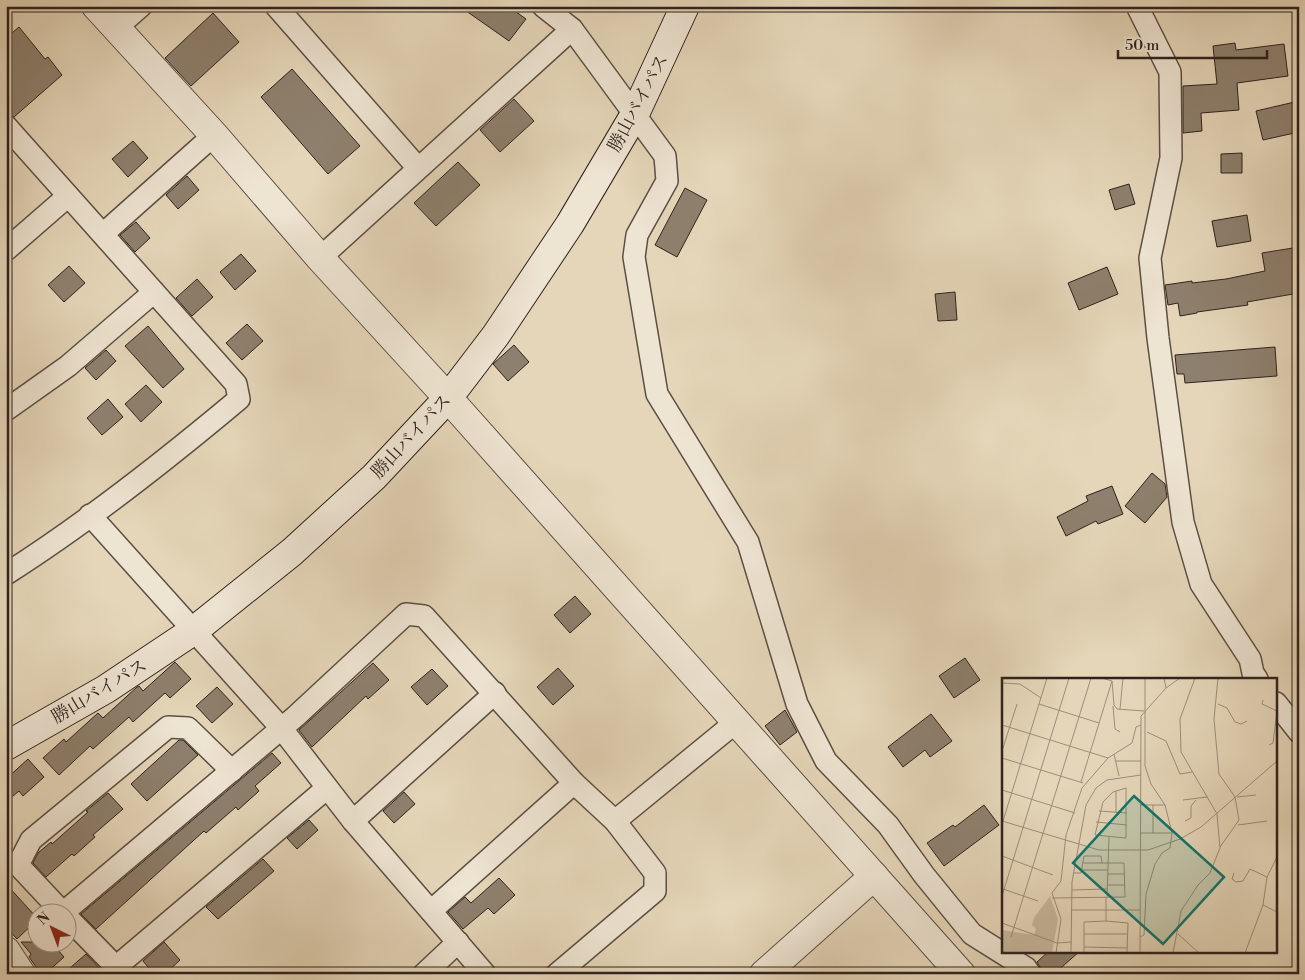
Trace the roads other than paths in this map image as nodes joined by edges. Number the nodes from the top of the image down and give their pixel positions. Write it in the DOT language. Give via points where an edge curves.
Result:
graph roads {
  1 [pos="96,6"];
  2 [pos="140,6"];
  3 [pos="276,6"];
  4 [pos="544,6"];
  5 [pos="686,6"];
  6 [pos="1137,6"];
  7 [pos="116,28"];
  8 [pos="572,29"];
  9 [pos="635,114"];
  10 [pos="6,126"];
  11 [pos="214,135"];
  12 [pos="418,168"];
  13 [pos="68,196"];
  14 [pos="103,234"];
  15 [pos="6,250"];
  16 [pos="320,258"];
  17 [pos="154,292"];
  18 [pos="448,398"];
  19 [pos="6,410"];
  20 [pos="90,515"];
  21 [pos="6,574"];
  22 [pos="194,631"];
  23 [pos="1257,678"];
  24 [pos="495,693"];
  25 [pos="1278,706"];
  26 [pos="736,722"];
  27 [pos="282,729"];
  28 [pos="1299,732"];
  29 [pos="6,746"];
  30 [pos="232,771"];
  31 [pos="574,783"];
  32 [pos="327,788"];
  33 [pos="353,820"];
  34 [pos="615,821"];
  35 [pos="874,876"];
  36 [pos="53,902"];
  37 [pos="75,902"];
  38 [pos="431,911"];
  39 [pos="78,928"];
  40 [pos="458,942"];
  41 [pos="6,951"];
  42 [pos="118,970"];
  43 [pos="21,974"];
  44 [pos="424,974"];
  45 [pos="485,974"];
  46 [pos="558,974"];
  47 [pos="764,974"];
  48 [pos="961,974"];
  49 [pos="1030,974"];
  1 -- 7 [label="street"];
  2 -- 7 [label="street"];
  3 -- 12 [label="street"];
  4 -- 8 [label="street"];
  5 -- 9 [label="street, 勝山バイパス"];
  6 -- 23 [label="street" via="1170,72 1171,158 1150,258 1182,522 1201,584 1250,659"];
  7 -- 11 [label="street"];
  8 -- 9 [label="street"];
  8 -- 12 [label="street"];
  9 -- 18 [label="street, 勝山バイパス" via="570,224 496,334"];
  9 -- 49 [label="street" via="665,156 667,181 637,235 634,257 657,394 748,542 798,704 826,761 888,825 972,934 1026,968"];
  10 -- 13 [label="street"];
  11 -- 14 [label="street"];
  11 -- 16 [label="street"];
  12 -- 16 [label="street"];
  13 -- 14 [label="street"];
  13 -- 15 [label="street"];
  14 -- 17 [label="street"];
  16 -- 18 [label="street"];
  17 -- 19 [label="street" via="68,366"];
  17 -- 20 [label="street" via="236,384 238,399 168,458"];
  18 -- 22 [label="street, 勝山バイパス" via="374,477 306,539"];
  18 -- 26 [label="street"];
  20 -- 21 [label="street"];
  20 -- 22 [label="street"];
  22 -- 27 [label="street"];
  22 -- 29 [label="street, 勝山バイパス" via="106,689"];
  24 -- 27 [label="street" via="424,616 406,614"];
  24 -- 31 [label="street"];
  24 -- 33 [label="street"];
  25 -- 28 [label="street"];
  26 -- 34 [label="street"];
  26 -- 35 [label="street"];
  27 -- 30 [label="street"];
  27 -- 32 [label="street"];
  30 -- 36 [label="street" via="188,728 168,727 32,840 18,865"];
  30 -- 37 [label="street"];
  31 -- 34 [label="street"];
  31 -- 38 [label="street"];
  32 -- 33 [label="street"];
  32 -- 42 [label="street"];
  33 -- 38 [label="street"];
  34 -- 46 [label="street" via="655,873 655,891"];
  35 -- 47 [label="street"];
  35 -- 48 [label="street"];
  38 -- 40 [label="street"];
  39 -- 42 [label="street"];
  40 -- 44 [label="street"];
  40 -- 45 [label="street"];
  41 -- 43 [label="street"];
}
